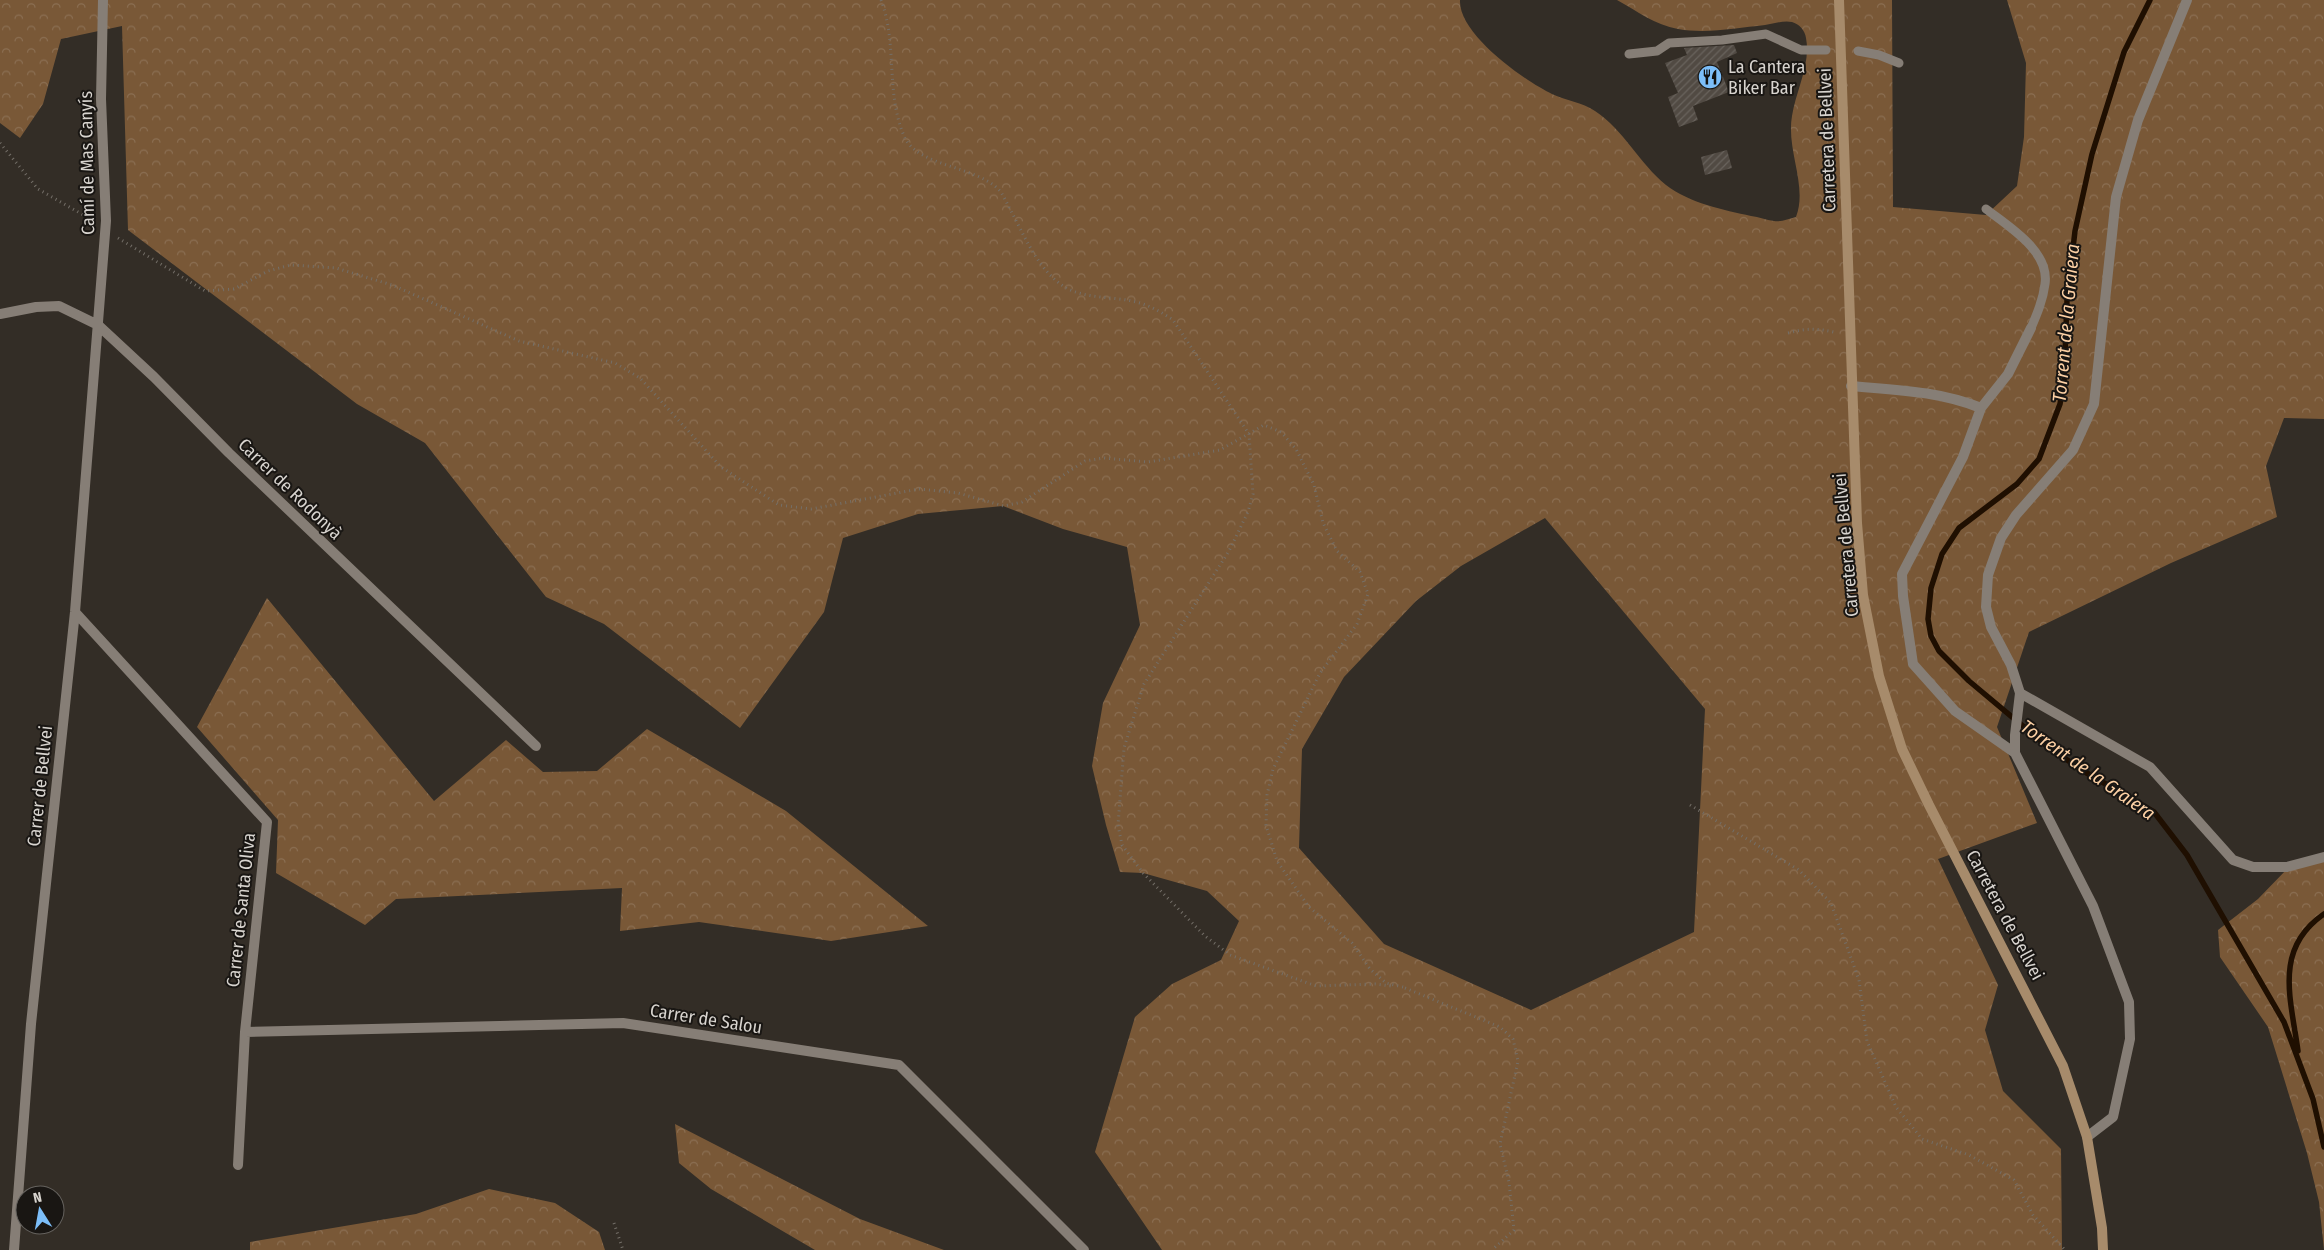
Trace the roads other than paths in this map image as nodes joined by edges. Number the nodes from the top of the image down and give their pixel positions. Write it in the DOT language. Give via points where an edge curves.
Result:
graph roads {
  1 [pos="104,0"];
  2 [pos="1839,0"];
  3 [pos="2187,0"];
  4 [pos="1826,50"];
  5 [pos="1858,51"];
  6 [pos="1629,54"];
  7 [pos="1899,63"];
  8 [pos="1986,209"];
  9 [pos="0,314"];
  10 [pos="98,325"];
  11 [pos="2031,328"];
  12 [pos="1851,386"];
  13 [pos="1981,408"];
  14 [pos="75,612"];
  15 [pos="2020,693"];
  16 [pos="536,746"];
  17 [pos="2015,753"];
  18 [pos="2324,857"];
  19 [pos="245,1032"];
  20 [pos="2087,1138"];
  21 [pos="238,1165"];
  22 [pos="14,1250"];
  23 [pos="1084,1250"];
  24 [pos="2103,1250"];
  1 -- 10 [label="street, Camí de Mas Canyís" via="101,99 106,221"];
  2 -- 12 [label="main road, Carretera de Bellvei"];
  3 -- 15 [label="street" via="2138,120 2116,197 2094,404 2073,450 2001,538 1988,575 1986,607 1991,627"];
  4 -- 6 [label="lane" via="1801,50 1766,34 1669,44 1657,51"];
  5 -- 7 [label="lane"];
  8 -- 11 [label="lane" via="2034,250 2043,266 2046,282"];
  9 -- 10 [label="street, Carrer de Rodonyà" via="59,306"];
  10 -- 14 [label="street, Carrer de Bellvei"];
  10 -- 16 [label="street, Carrer de Rodonyà" via="154,377 228,454"];
  11 -- 13 [label="street" via="2008,374"];
  12 -- 13 [label="street" via="1922,392"];
  12 -- 20 [label="main road, Carretera de Bellvei" via="1863,595 1879,676 1902,749 2049,1036 2063,1066"];
  13 -- 17 [label="street" via="1963,457 1902,574 1903,596 1913,664 1955,711"];
  14 -- 19 [label="street, Carrer de Santa Oliva" via="267,822"];
  14 -- 22 [label="street, Carrer de Bellvei" via="31,1024"];
  15 -- 17 [label="street"];
  15 -- 18 [label="street" via="2150,767 2233,860 2253,867 2287,867"];
  17 -- 20 [label="street" via="2093,906 2129,1002 2130,1039 2113,1117"];
  19 -- 21 [label="street, Carrer de Santa Oliva"];
  19 -- 23 [label="street, Carrer de Salou" via="623,1023 899,1065"];
  20 -- 24 [label="main road, Carretera de Bellvei"];
}
